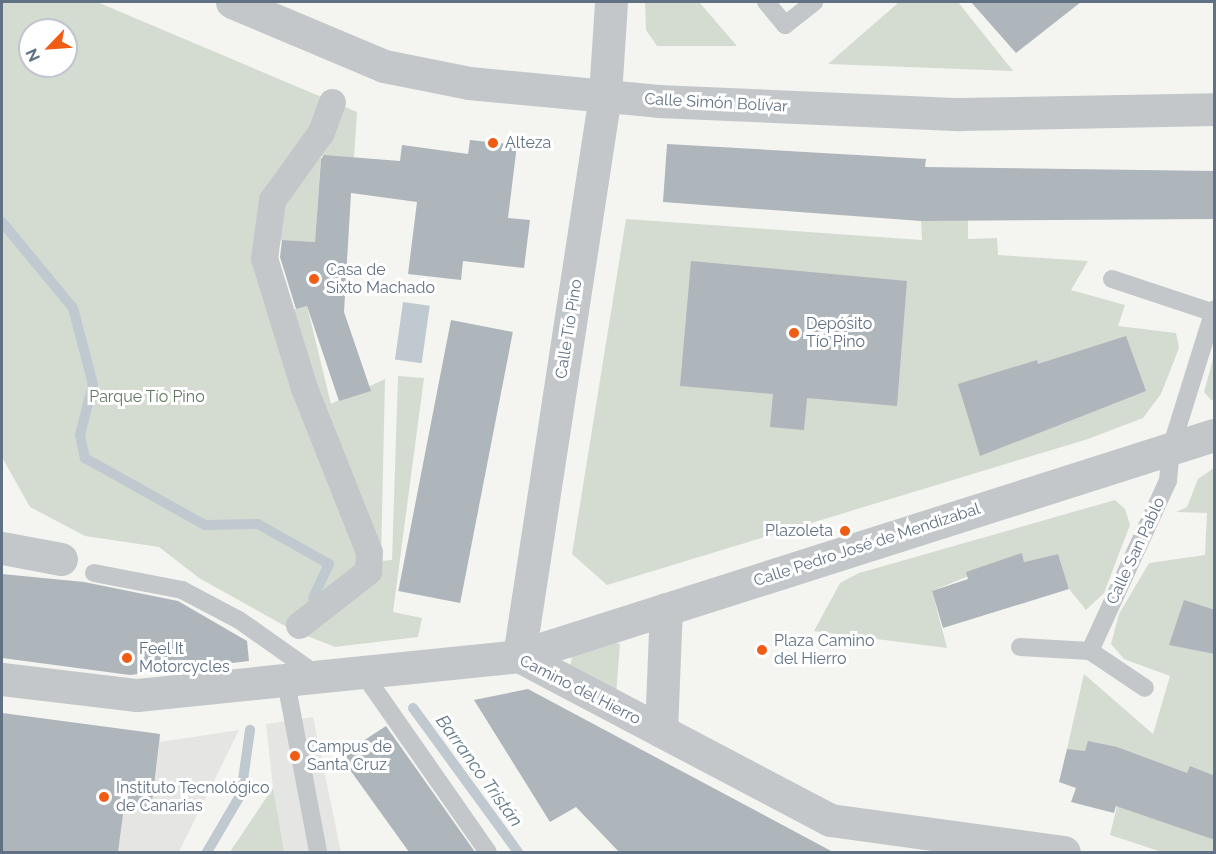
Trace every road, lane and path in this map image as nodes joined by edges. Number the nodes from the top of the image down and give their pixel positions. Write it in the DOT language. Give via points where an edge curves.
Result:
graph roads {
  1 [pos="232,2"];
  2 [pos="611,2"];
  3 [pos="766,2"];
  4 [pos="814,2"];
  5 [pos="605,95"];
  6 [pos="332,102"];
  7 [pos="1215,109"];
  8 [pos="1112,279"];
  9 [pos="1213,311"];
  10 [pos="1215,435"];
  11 [pos="1171,448"];
  12 [pos="2,548"];
  13 [pos="61,559"];
  14 [pos="94,573"];
  15 [pos="666,609"];
  16 [pos="299,625"];
  17 [pos="1020,647"];
  18 [pos="1090,651"];
  19 [pos="519,656"];
  20 [pos="363,673"];
  21 [pos="321,678"];
  22 [pos="2,679"];
  23 [pos="286,682"];
  24 [pos="1145,688"];
  25 [pos="661,731"];
  26 [pos="318,852"];
  27 [pos="488,852"];
  28 [pos="1064,852"];
  1 -- 5 [label="street, Calle Simón Bolívar" via="384,66 421,76"];
  2 -- 5 [label="street, Calle Tío Pino"];
  3 -- 4 [label="lane" via="786,25"];
  5 -- 7 [label="street, Calle Simón Bolívar" via="960,114"];
  5 -- 19 [label="street, Calle Tío Pino"];
  6 -- 16 [label="street" via="321,132 272,200 264,258 304,388 369,552 368,571"];
  8 -- 9 [label="lane"];
  9 -- 11 [label="lane, Calle San Pablo"];
  10 -- 11 [label="street, Calle Pedro José de Mendizabal"];
  11 -- 15 [label="street, Calle Pedro José de Mendizabal"];
  11 -- 18 [label="lane, Calle San Pablo" via="1168,481"];
  12 -- 13 [label="street"];
  14 -- 21 [label="lane" via="182,590 239,621"];
  15 -- 19 [label="street, Calle Pedro José de Mendizabal"];
  15 -- 25 [label="street"];
  17 -- 18 [label="lane"];
  18 -- 24 [label="lane"];
  19 -- 20 [label="street, Camino del Hierro"];
  19 -- 25 [label="street, Camino del Hierro"];
  20 -- 21 [label="street, Camino del Hierro"];
  20 -- 27 [label="lane"];
  21 -- 23 [label="street, Camino del Hierro"];
  22 -- 23 [label="street, Camino del Hierro" via="137,695"];
  23 -- 26 [label="lane"];
  25 -- 28 [label="street, Camino del Hierro" via="830,820"];
}
